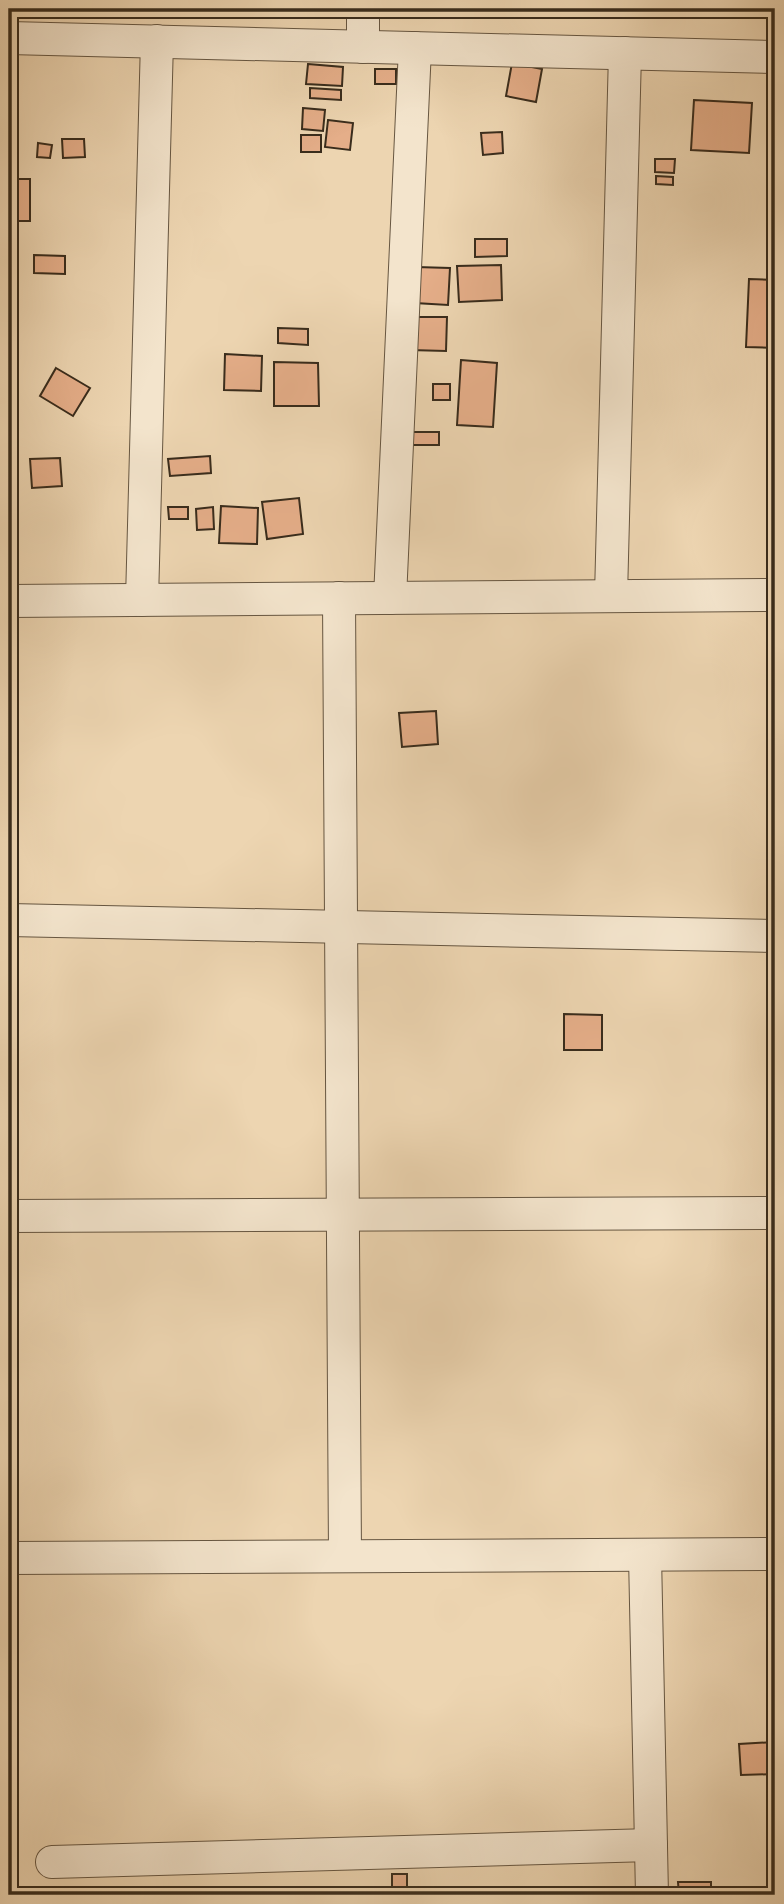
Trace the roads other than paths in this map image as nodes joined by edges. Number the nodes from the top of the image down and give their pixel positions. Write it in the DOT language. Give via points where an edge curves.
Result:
graph roads {
  1 [pos="363,9"];
  2 [pos="9,38"];
  3 [pos="157,41"];
  4 [pos="363,47"];
  5 [pos="415,48"];
  6 [pos="625,53"];
  7 [pos="775,57"];
  8 [pos="775,595"];
  9 [pos="611,596"];
  10 [pos="339,598"];
  11 [pos="390,598"];
  12 [pos="142,600"];
  13 [pos="9,601"];
  14 [pos="9,920"];
  15 [pos="341,927"];
  16 [pos="775,936"];
  17 [pos="775,1213"];
  18 [pos="343,1214"];
  19 [pos="9,1216"];
  20 [pos="775,1554"];
  21 [pos="645,1555"];
  22 [pos="345,1556"];
  23 [pos="9,1558"];
  24 [pos="651,1845"];
  25 [pos="52,1862"];
  26 [pos="652,1895"];
  1 -- 4 [label="street"];
  2 -- 3 [label="street"];
  3 -- 4 [label="street"];
  3 -- 12 [label="street"];
  4 -- 5 [label="street"];
  5 -- 6 [label="street"];
  5 -- 11 [label="street"];
  6 -- 7 [label="street"];
  6 -- 9 [label="street"];
  8 -- 9 [label="street"];
  9 -- 11 [label="street"];
  10 -- 11 [label="street"];
  10 -- 12 [label="street"];
  10 -- 15 [label="street"];
  12 -- 13 [label="street"];
  14 -- 15 [label="street"];
  15 -- 16 [label="street"];
  15 -- 18 [label="street"];
  17 -- 18 [label="street"];
  18 -- 19 [label="street"];
  18 -- 22 [label="street"];
  20 -- 21 [label="street"];
  21 -- 22 [label="street"];
  21 -- 24 [label="street"];
  22 -- 23 [label="street"];
  24 -- 25 [label="street"];
  24 -- 26 [label="street"];
}
